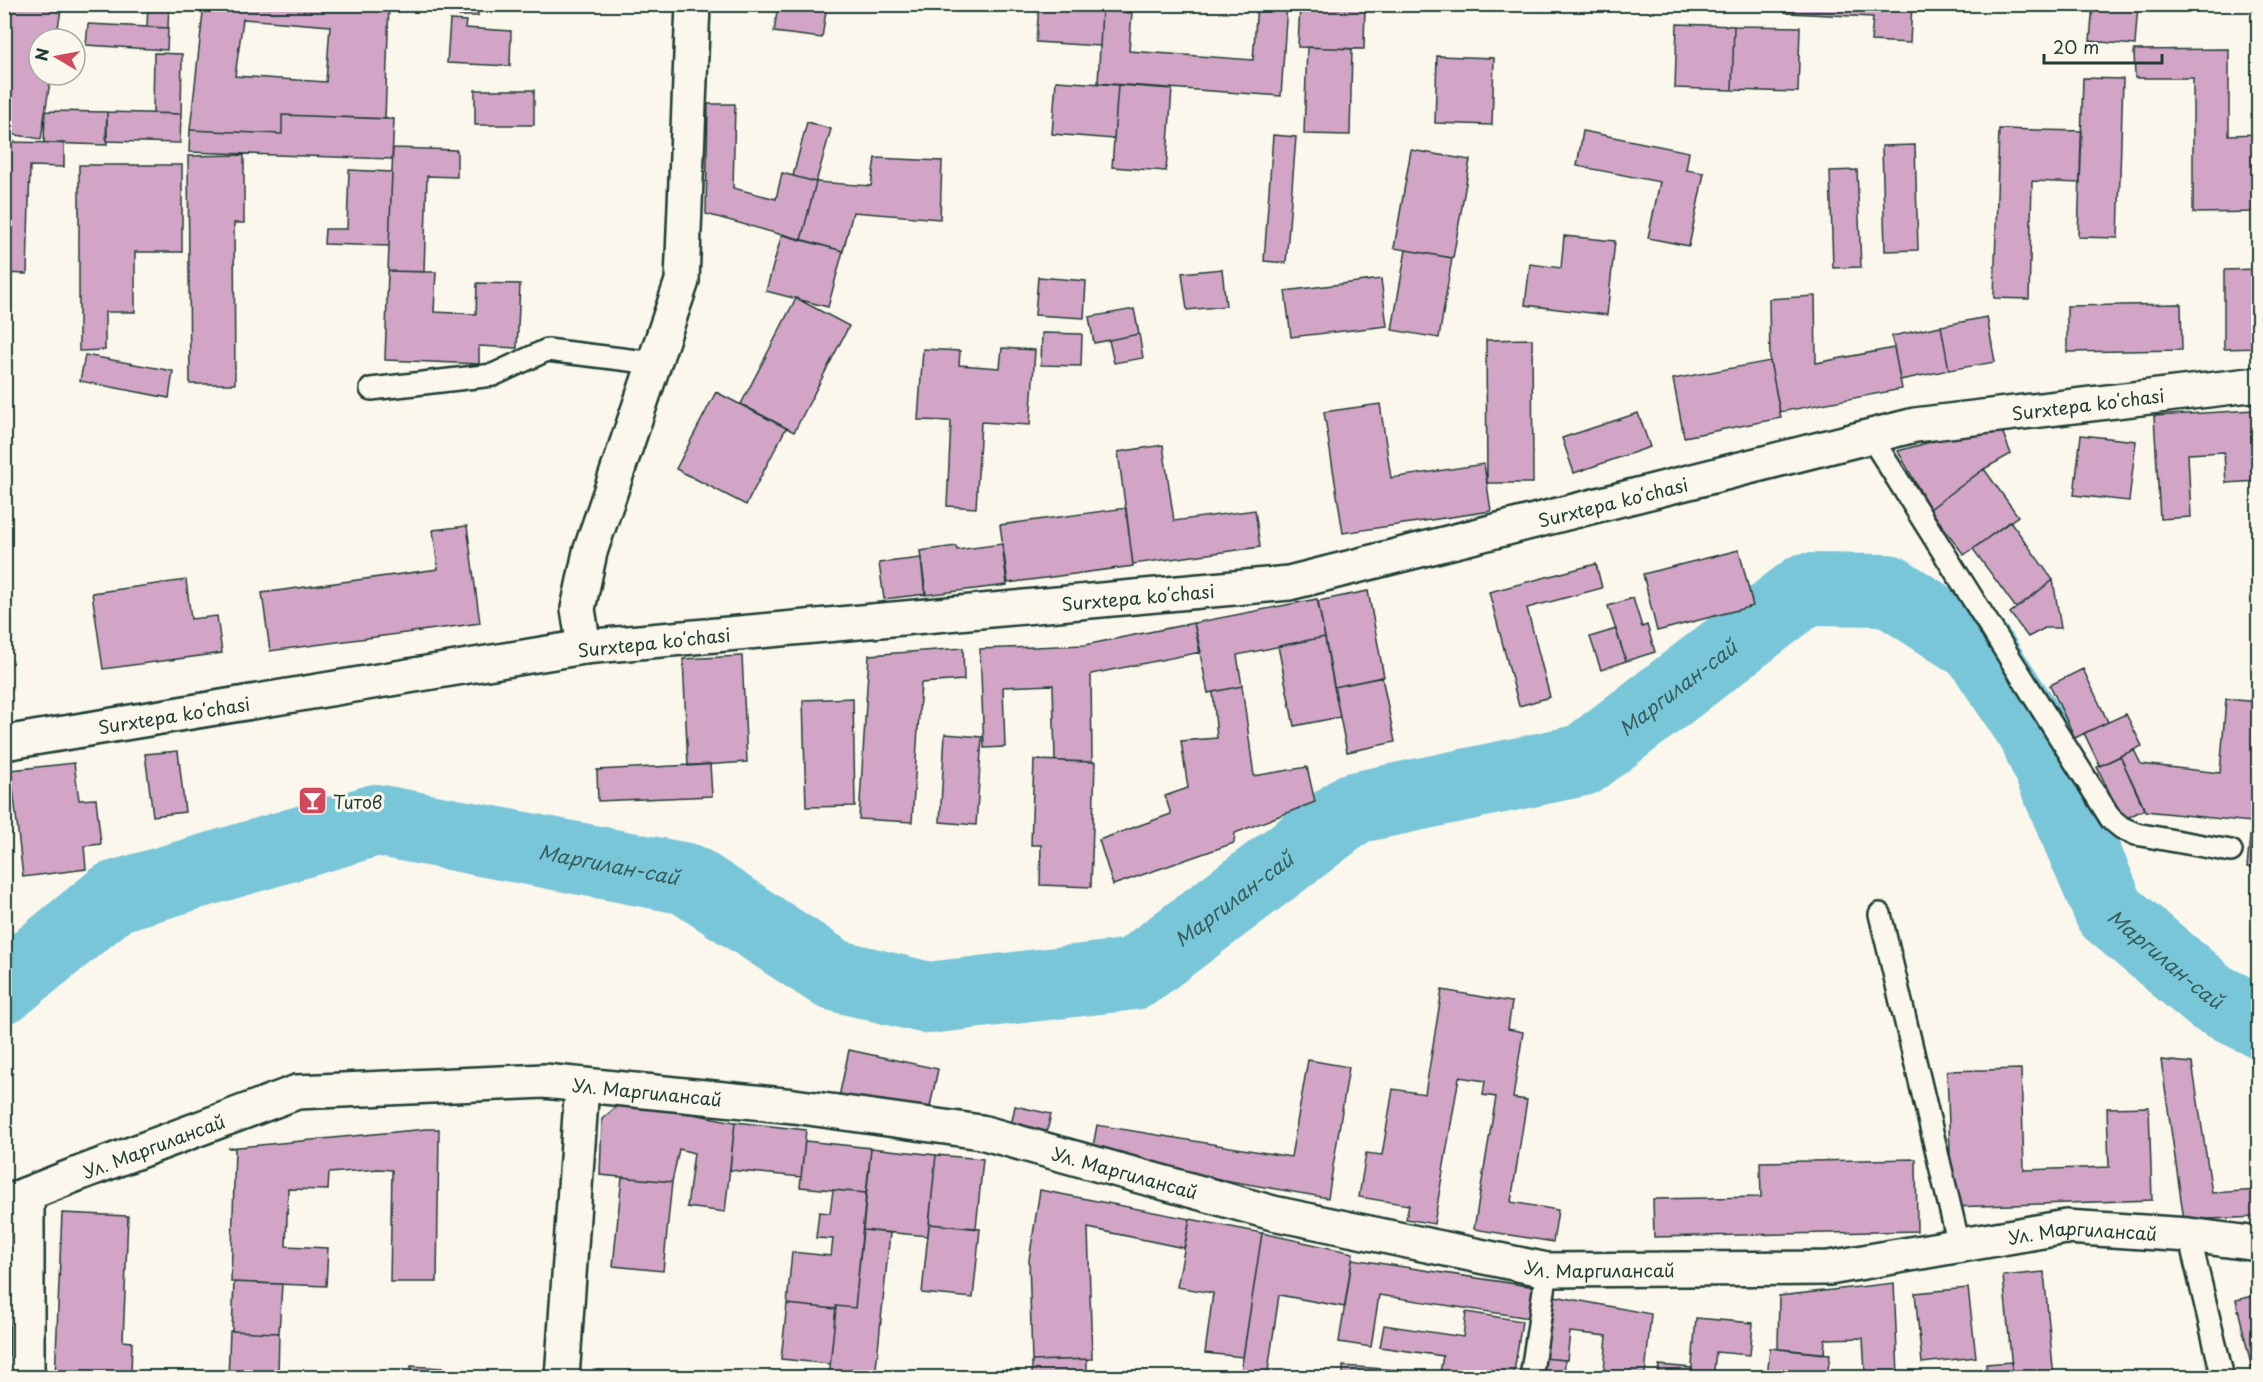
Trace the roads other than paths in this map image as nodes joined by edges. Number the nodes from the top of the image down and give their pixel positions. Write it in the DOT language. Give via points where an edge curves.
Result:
graph roads {
  1 [pos="693,4"];
  2 [pos="654,363"];
  3 [pos="2259,384"];
  4 [pos="371,389"];
  5 [pos="1871,437"];
  6 [pos="584,647"];
  7 [pos="5,737"];
  8 [pos="2231,851"];
  9 [pos="1880,914"];
  10 [pos="582,1085"];
  11 [pos="16,1199"];
  12 [pos="2189,1235"];
  13 [pos="2259,1244"];
  14 [pos="1959,1245"];
  15 [pos="1547,1270"];
  16 [pos="27,1377"];
  17 [pos="562,1377"];
  18 [pos="1531,1377"];
  19 [pos="2223,1377"];
  1 -- 2 [label="street" via="682,281"];
  2 -- 4 [label="lane" via="547,350 493,375"];
  2 -- 6 [label="street" via="590,552 578,609"];
  3 -- 5 [label="street, Surxtepa koʻchasi" via="1915,425"];
  5 -- 6 [label="street, Surxtepa koʻchasi" via="1289,584"];
  5 -- 8 [label="lane" via="2111,819 2136,834"];
  6 -- 7 [label="street, Surxtepa koʻchasi"];
  9 -- 14 [label="lane"];
  10 -- 11 [label="street, Ул. Маргилансай" via="544,1081 297,1092"];
  10 -- 15 [label="street, Ул. Маргилансай" via="794,1106 981,1132 1272,1212"];
  10 -- 17 [label="street"];
  11 -- 16 [label="street"];
  12 -- 13 [label="street, Ул. Маргилансай"];
  12 -- 14 [label="street, Ул. Маргилансай" via="2066,1227"];
  12 -- 19 [label="lane"];
  14 -- 15 [label="street, Ул. Маргилансай" via="1829,1268"];
  15 -- 18 [label="lane"];
}
